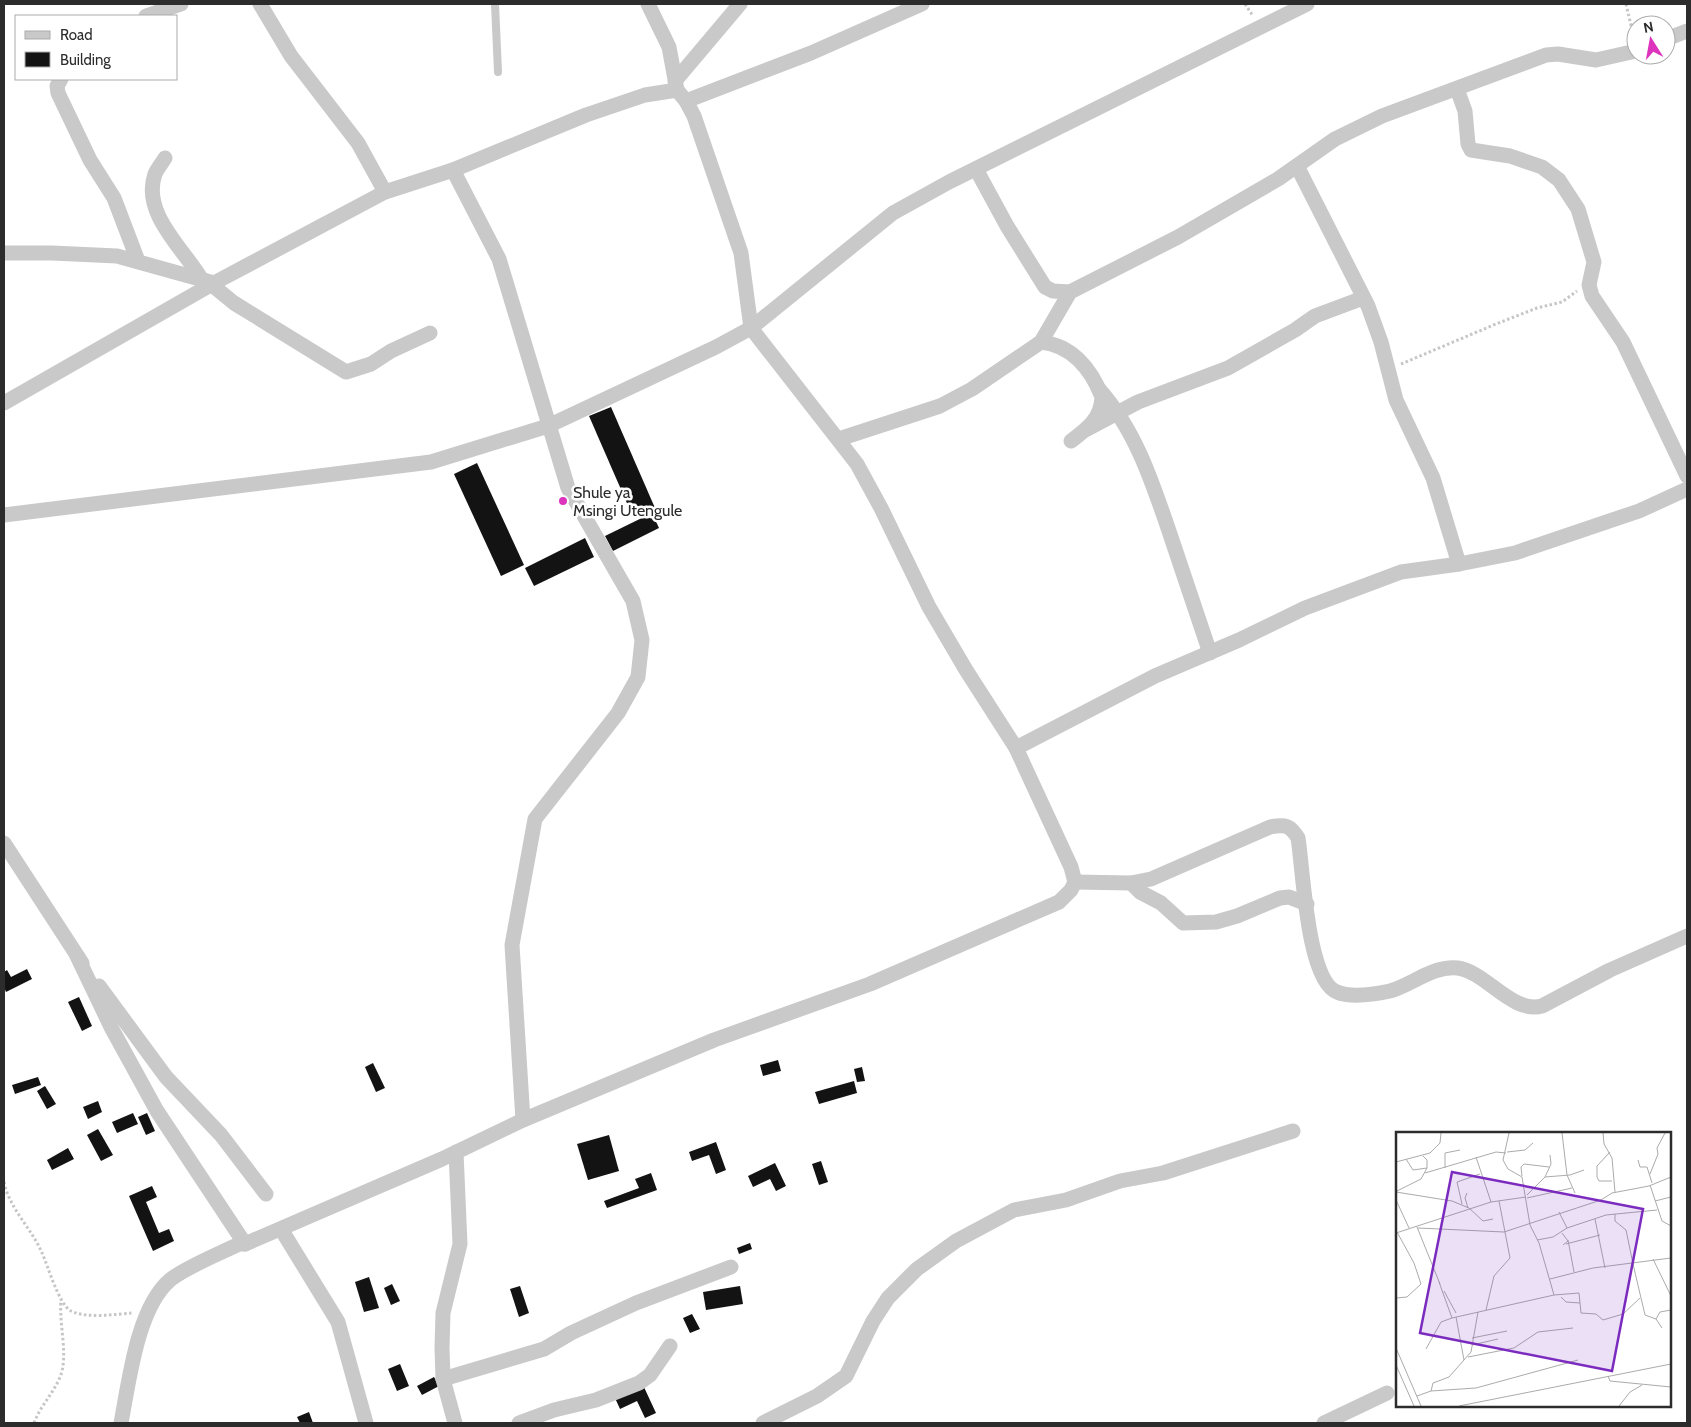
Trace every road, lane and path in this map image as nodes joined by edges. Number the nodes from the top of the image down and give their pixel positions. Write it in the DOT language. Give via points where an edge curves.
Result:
graph roads {
  1 [pos="181,4"];
  2 [pos="260,4"];
  3 [pos="495,4"];
  4 [pos="648,4"];
  5 [pos="740,4"];
  6 [pos="922,4"];
  7 [pos="1307,4"];
  8 [pos="149,15"];
  9 [pos="1626,53"];
  10 [pos="498,72"];
  11 [pos="60,80"];
  12 [pos="1456,89"];
  13 [pos="679,90"];
  14 [pos="165,158"];
  15 [pos="1297,166"];
  16 [pos="976,169"];
  17 [pos="453,170"];
  18 [pos="385,192"];
  19 [pos="4,253"];
  20 [pos="138,261"];
  21 [pos="209,283"];
  22 [pos="1589,285"];
  23 [pos="1070,292"];
  24 [pos="1363,298"];
  25 [pos="751,328"];
  26 [pos="430,333"];
  27 [pos="1040,342"];
  28 [pos="1387,370"];
  29 [pos="1098,388"];
  30 [pos="4,403"];
  31 [pos="1118,413"];
  32 [pos="548,426"];
  33 [pos="1087,429"];
  34 [pos="838,439"];
  35 [pos="1070,441"];
  36 [pos="1687,476"];
  37 [pos="1687,490"];
  38 [pos="4,515"];
  39 [pos="1459,564"];
  40 [pos="1210,653"];
  41 [pos="1016,748"];
  42 [pos="4,843"];
  43 [pos="1075,882"];
  44 [pos="1131,883"];
  45 [pos="1307,904"];
  46 [pos="1687,936"];
  47 [pos="77,956"];
  48 [pos="523,1120"];
  49 [pos="1294,1131"];
  50 [pos="456,1152"];
  51 [pos="4,1182"];
  52 [pos="266,1194"];
  53 [pos="281,1228"];
  54 [pos="245,1244"];
  55 [pos="731,1267"];
  56 [pos="61,1300"];
  57 [pos="149,1312"];
  58 [pos="670,1346"];
  59 [pos="443,1379"];
  60 [pos="1387,1392"];
  61 [pos="34,1423"];
  62 [pos="121,1423"];
  63 [pos="366,1423"];
  64 [pos="455,1423"];
  65 [pos="519,1423"];
  66 [pos="763,1423"];
  67 [pos="1324,1423"];
  1 -- 8 [label="street"];
  2 -- 18 [label="street" via="291,56 358,143"];
  3 -- 10 [label="lane"];
  4 -- 13 [label="street" via="669,47"];
  5 -- 13 [label="street"];
  6 -- 13 [label="street" via="811,53"];
  7 -- 16 [label="street"];
  9 -- 12 [label="street" via="1596,60 1546,55"];
  11 -- 20 [label="street" via="58,93 90,160 114,198"];
  12 -- 15 [label="street" via="1382,116 1335,139"];
  12 -- 22 [label="street" via="1465,111 1471,150 1510,156 1542,168 1559,180 1578,209 1594,262"];
  13 -- 17 [label="street" via="645,95 586,115"];
  13 -- 25 [label="street" via="694,116 741,253"];
  14 -- 21 [label="street" via="155,173 152,187 154,202 163,223"];
  15 -- 23 [label="street" via="1178,237"];
  15 -- 24 [label="street"];
  16 -- 23 [label="street" via="1045,287"];
  16 -- 25 [label="street" via="894,212"];
  17 -- 18 [label="street"];
  17 -- 32 [label="street" via="499,259"];
  18 -- 21 [label="street"];
  19 -- 20 [label="street" via="86,254"];
  20 -- 21 [label="street"];
  21 -- 26 [label="street" via="234,303 346,372 371,364"];
  21 -- 30 [label="street"];
  22 -- 28 [label="path" via="1562,302 1537,308"];
  22 -- 36 [label="street" via="1596,304 1632,358"];
  23 -- 27 [label="street"];
  24 -- 28 [label="street" via="1381,342"];
  24 -- 31 [label="street" via="1315,316 1228,368 1138,402"];
  25 -- 32 [label="street"];
  25 -- 34 [label="street"];
  27 -- 29 [label="street" via="1064,348 1083,363"];
  27 -- 34 [label="street" via="972,389 940,406"];
  28 -- 39 [label="street" via="1396,400 1433,478"];
  29 -- 31 [label="street"];
  29 -- 33 [label="street" via="1102,406 1098,417"];
  31 -- 33 [label="street"];
  31 -- 40 [label="street" via="1148,471"];
  32 -- 38 [label="street" via="431,462"];
  32 -- 48 [label="street" via="568,488 633,600 642,640 638,677 618,713 535,819 512,944"];
  33 -- 35 [label="street"];
  34 -- 41 [label="street" via="857,464 881,508 929,606"];
  37 -- 39 [label="street" via="1571,535 1515,553"];
  39 -- 40 [label="street" via="1385,577 1305,608"];
  40 -- 41 [label="street" via="1156,676"];
  41 -- 43 [label="street"];
  42 -- 47 [label="street"];
  43 -- 44 [label="street"];
  43 -- 48 [label="street" via="1059,902 888,976 714,1040"];
  44 -- 45 [label="street" via="1183,923 1216,922 1280,898 1289,897"];
  44 -- 45 [label="street" via="1151,879 1270,827 1286,825 1298,838"];
  45 -- 46 [label="street" via="1315,962 1330,987 1346,994 1390,991 1427,974 1460,968 1520,1004 1534,1008"];
  47 -- 52 [label="street" via="166,1077 221,1134"];
  47 -- 54 [label="street" via="157,1111"];
  48 -- 50 [label="street"];
  49 -- 66 [label="street" via="1162,1173 1120,1181 1066,1200 1014,1210 964,1236 917,1269 888,1298 846,1376 817,1396"];
  50 -- 53 [label="street"];
  50 -- 59 [label="street" via="460,1244 443,1313"];
  51 -- 56 [label="path" via="10,1199 41,1250"];
  53 -- 54 [label="street"];
  53 -- 63 [label="street" via="338,1322"];
  54 -- 57 [label="street" via="239,1244 171,1279 155,1296"];
  55 -- 59 [label="street" via="636,1303 544,1349"];
  56 -- 57 [label="path" via="70,1311 84,1314"];
  56 -- 61 [label="path" via="62,1370"];
  57 -- 62 [label="street" via="140,1336"];
  58 -- 65 [label="street" via="650,1375 639,1383 596,1400"];
  59 -- 64 [label="street"];
  60 -- 67 [label="street"];
}
